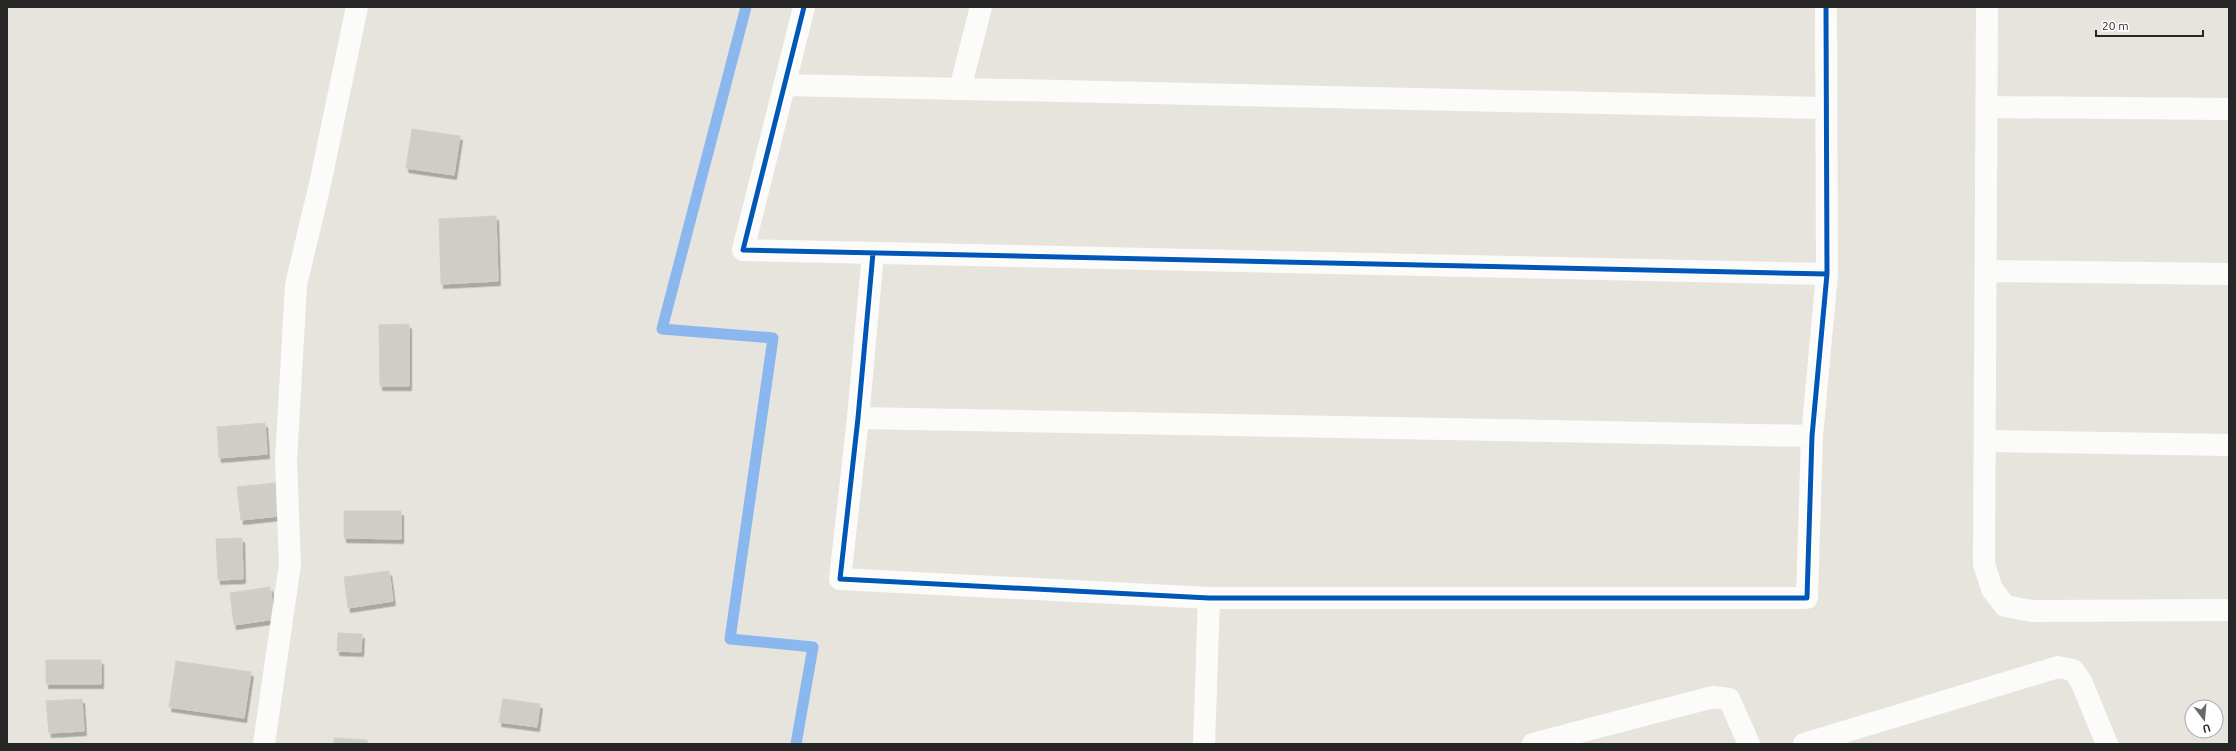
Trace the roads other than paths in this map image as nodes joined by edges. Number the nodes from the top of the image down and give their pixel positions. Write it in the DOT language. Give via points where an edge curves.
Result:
graph roads {
  1 [pos="357,7"];
  2 [pos="804,7"];
  3 [pos="981,7"];
  4 [pos="1826,7"];
  5 [pos="1987,7"];
  6 [pos="784,85"];
  7 [pos="960,89"];
  8 [pos="1987,107"];
  9 [pos="1826,108"];
  10 [pos="2229,109"];
  11 [pos="873,253"];
  12 [pos="1986,272"];
  13 [pos="1827,274"];
  14 [pos="2229,274"];
  15 [pos="858,418"];
  16 [pos="1812,436"];
  17 [pos="1985,441"];
  18 [pos="2229,445"];
  19 [pos="1209,598"];
  20 [pos="2229,610"];
  21 [pos="1569,740"];
  22 [pos="264,744"];
  23 [pos="1204,744"];
  24 [pos="1533,744"];
  25 [pos="1749,744"];
  26 [pos="1804,744"];
  27 [pos="2107,744"];
  1 -- 22 [label="street" via="296,285 286,461 290,564"];
  2 -- 6 [label="street"];
  3 -- 7 [label="street"];
  4 -- 9 [label="street"];
  5 -- 8 [label="street"];
  6 -- 7 [label="street"];
  6 -- 11 [label="street" via="743,250"];
  7 -- 9 [label="street"];
  8 -- 10 [label="street"];
  8 -- 12 [label="street"];
  9 -- 13 [label="street"];
  11 -- 13 [label="street"];
  11 -- 15 [label="street"];
  12 -- 14 [label="street"];
  12 -- 17 [label="street"];
  13 -- 16 [label="street"];
  15 -- 16 [label="street"];
  15 -- 19 [label="street" via="840,579"];
  16 -- 19 [label="street" via="1808,598"];
  17 -- 18 [label="street"];
  17 -- 20 [label="street" via="1984,564 1992,588 2005,606 2032,611"];
  19 -- 23 [label="street"];
  21 -- 24 [label="street"];
  21 -- 25 [label="street" via="1713,697 1729,699"];
  26 -- 27 [label="street" via="2058,667 2073,670 2081,680"];
}
